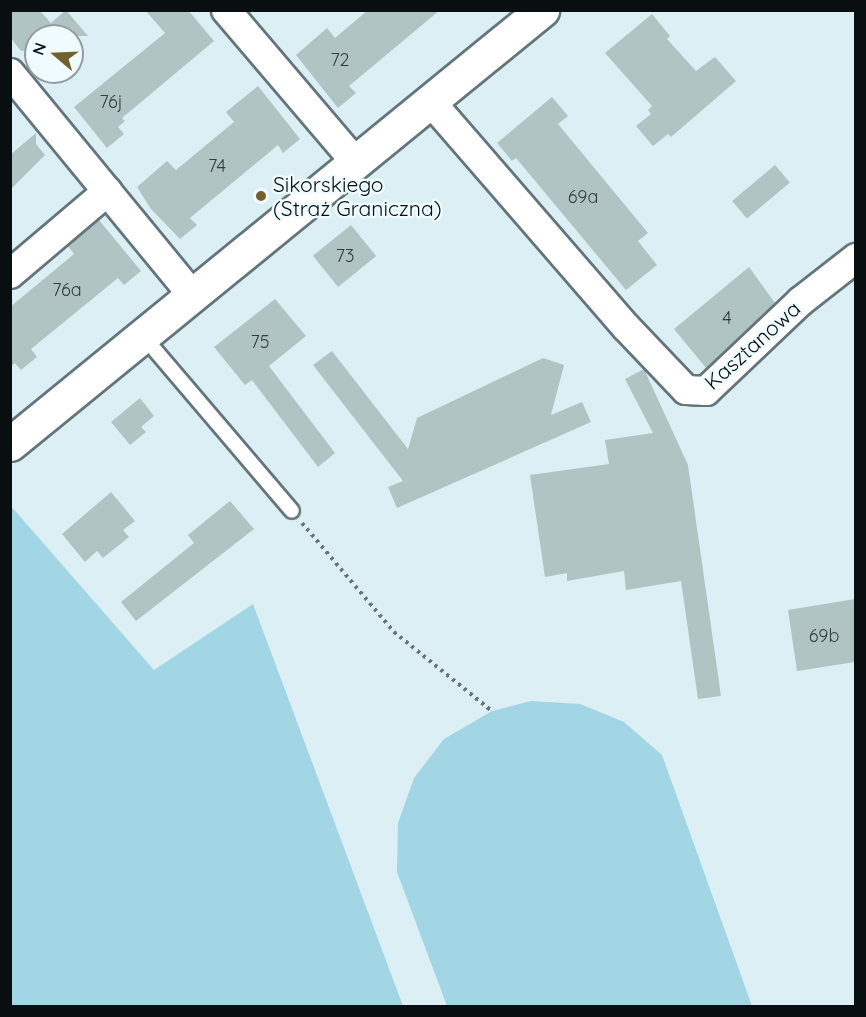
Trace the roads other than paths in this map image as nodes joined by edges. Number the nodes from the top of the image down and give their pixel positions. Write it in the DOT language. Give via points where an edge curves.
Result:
graph roads {
  1 [pos="226,10"];
  2 [pos="542,10"];
  3 [pos="10,73"];
  4 [pos="431,102"];
  5 [pos="356,163"];
  6 [pos="108,191"];
  7 [pos="855,258"];
  8 [pos="10,274"];
  9 [pos="193,296"];
  10 [pos="144,337"];
  11 [pos="10,444"];
  12 [pos="292,511"];
  1 -- 5 [label="street"];
  2 -- 4 [label="main road"];
  3 -- 6 [label="street"];
  4 -- 5 [label="main road"];
  4 -- 7 [label="street, Kasztanowa" via="626,327 686,390 706,391 801,301"];
  5 -- 9 [label="main road"];
  6 -- 8 [label="street"];
  6 -- 9 [label="street"];
  9 -- 10 [label="main road"];
  10 -- 11 [label="main road"];
  10 -- 12 [label="lane"];
}
